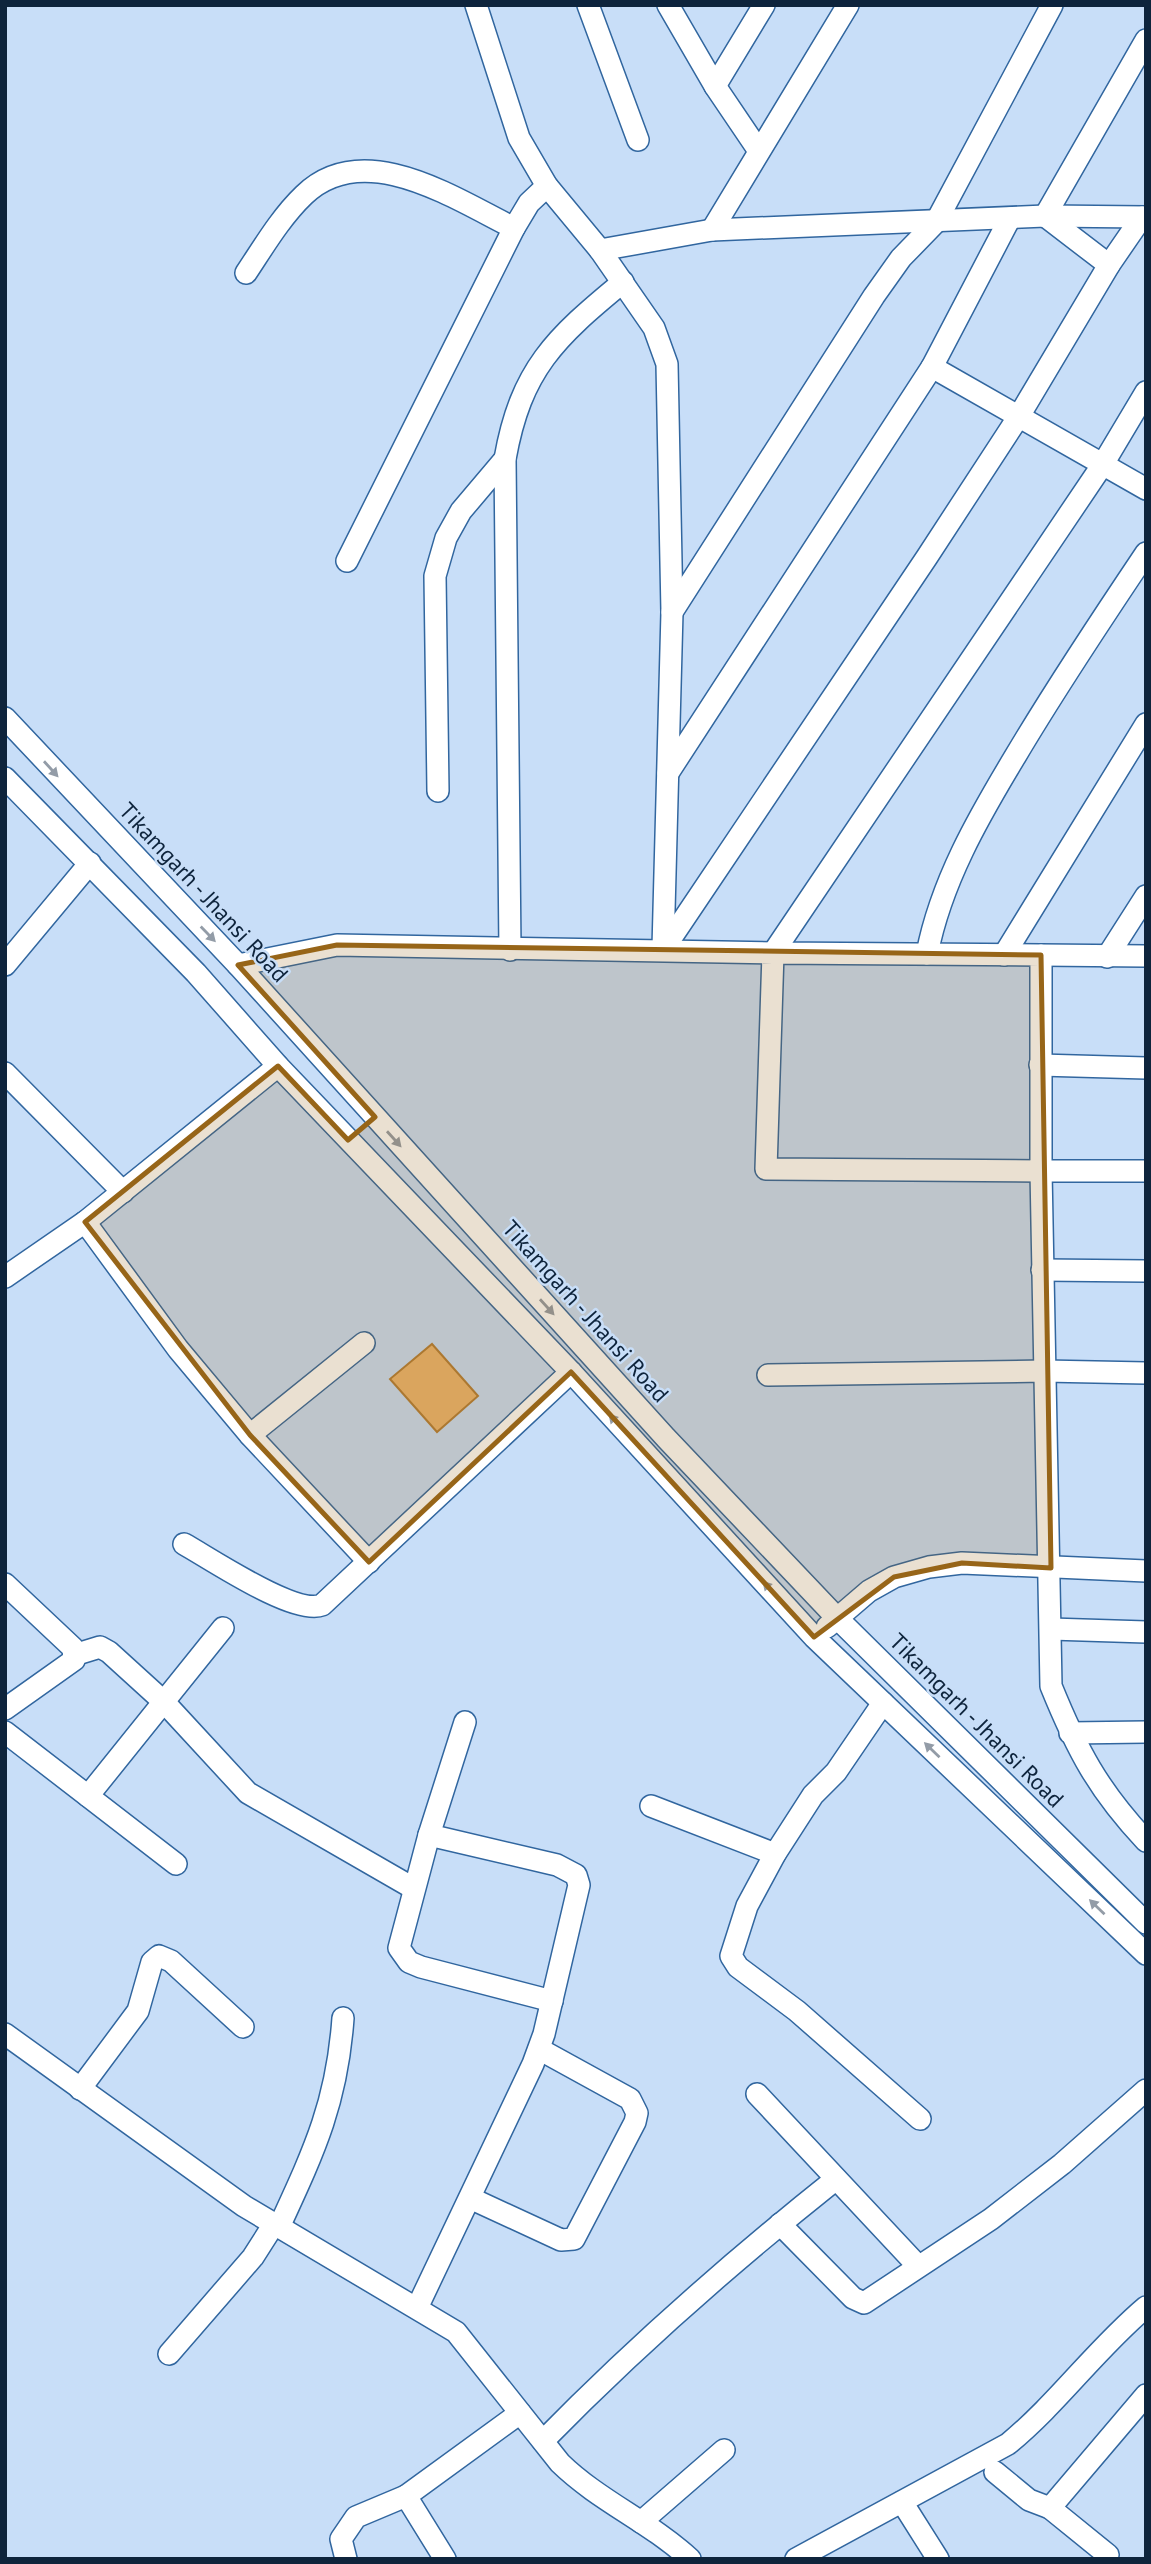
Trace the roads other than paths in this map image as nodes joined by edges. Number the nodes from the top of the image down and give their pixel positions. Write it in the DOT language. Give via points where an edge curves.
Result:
graph roads {
  1 [pos="476,5"];
  2 [pos="588,5"];
  3 [pos="764,5"];
  4 [pos="848,5"];
  5 [pos="1052,5"];
  6 [pos="672,8"];
  7 [pos="1146,40"];
  8 [pos="715,86"];
  9 [pos="638,140"];
  10 [pos="759,151"];
  11 [pos="547,186"];
  12 [pos="1045,215"];
  13 [pos="1144,217"];
  14 [pos="1010,218"];
  15 [pos="936,222"];
  16 [pos="514,228"];
  17 [pos="712,230"];
  18 [pos="600,250"];
  19 [pos="1109,265"];
  20 [pos="246,273"];
  21 [pos="624,282"];
  22 [pos="932,367"];
  23 [pos="1146,392"];
  24 [pos="1019,416"];
  25 [pos="505,459"];
  26 [pos="1103,464"];
  27 [pos="1146,489"];
  28 [pos="1146,553"];
  29 [pos="347,561"];
  30 [pos="672,612"];
  31 [pos="5,718"];
  32 [pos="1146,724"];
  33 [pos="668,774"];
  34 [pos="8,788"];
  35 [pos="438,791"];
  36 [pos="90,863"];
  37 [pos="1146,895"];
  38 [pos="510,950"];
  39 [pos="663,950"];
  40 [pos="773,953"];
  41 [pos="927,954"];
  42 [pos="1004,955"];
  43 [pos="1041,956"];
  44 [pos="1146,956"];
  45 [pos="1107,957"];
  46 [pos="5,965"];
  47 [pos="238,965"];
  48 [pos="1041,1065"];
  49 [pos="278,1066"];
  50 [pos="1146,1068"];
  51 [pos="5,1073"];
  52 [pos="375,1117"];
  53 [pos="348,1140"];
  54 [pos="1041,1171"];
  55 [pos="1146,1171"];
  56 [pos="123,1192"];
  57 [pos="85,1222"];
  58 [pos="1042,1270"];
  59 [pos="1146,1271"];
  60 [pos="5,1277"];
  61 [pos="363,1343"];
  62 [pos="1044,1371"];
  63 [pos="571,1372"];
  64 [pos="1146,1373"];
  65 [pos="768,1375"];
  66 [pos="250,1435"];
  67 [pos="184,1544"];
  68 [pos="369,1562"];
  69 [pos="1051,1568"];
  70 [pos="1146,1571"];
  71 [pos="5,1584"];
  72 [pos="837,1618"];
  73 [pos="223,1628"];
  74 [pos="1051,1629"];
  75 [pos="1146,1632"];
  76 [pos="814,1637"];
  77 [pos="74,1655"];
  78 [pos="164,1702"];
  79 [pos="883,1703"];
  80 [pos="5,1709"];
  81 [pos="465,1722"];
  82 [pos="5,1731"];
  83 [pos="1146,1732"];
  84 [pos="1070,1733"];
  85 [pos="88,1796"];
  86 [pos="651,1807"];
  87 [pos="429,1836"];
  88 [pos="1146,1841"];
  89 [pos="775,1854"];
  90 [pos="176,1864"];
  91 [pos="414,1888"];
  92 [pos="1146,1923"];
  93 [pos="1146,1954"];
  94 [pos="552,2001"];
  95 [pos="343,2018"];
  96 [pos="243,2026"];
  97 [pos="5,2034"];
  98 [pos="538,2049"];
  99 [pos="80,2089"];
  100 [pos="1146,2090"];
  101 [pos="757,2094"];
  102 [pos="920,2119"];
  103 [pos="836,2179"];
  104 [pos="470,2198"];
  105 [pos="780,2224"];
  106 [pos="276,2225"];
  107 [pos="918,2266"];
  108 [pos="1146,2307"];
  109 [pos="417,2308"];
  110 [pos="169,2354"];
  111 [pos="1146,2395"];
  112 [pos="520,2413"];
  113 [pos="542,2441"];
  114 [pos="724,2450"];
  115 [pos="995,2472"];
  116 [pos="406,2496"];
  117 [pos="902,2502"];
  118 [pos="1050,2508"];
  119 [pos="641,2522"];
  120 [pos="1108,2555"];
  121 [pos="346,2559"];
  122 [pos="445,2559"];
  123 [pos="690,2559"];
  124 [pos="796,2559"];
  125 [pos="938,2559"];
  1 -- 11 [label="street" via="519,138"];
  2 -- 9 [label="street"];
  3 -- 8 [label="street"];
  4 -- 10 [label="street"];
  5 -- 15 [label="street"];
  6 -- 8 [label="street"];
  7 -- 12 [label="street"];
  8 -- 10 [label="street"];
  10 -- 17 [label="street"];
  11 -- 16 [label="street" via="528,203"];
  11 -- 18 [label="street"];
  12 -- 13 [label="street"];
  12 -- 14 [label="street"];
  12 -- 19 [label="street"];
  13 -- 19 [label="street"];
  14 -- 15 [label="street"];
  14 -- 22 [label="street"];
  15 -- 17 [label="street"];
  15 -- 30 [label="street" via="901,258 874,296"];
  16 -- 20 [label="street" via="432,187 371,170 335,177 306,193"];
  16 -- 29 [label="street"];
  17 -- 18 [label="street"];
  18 -- 21 [label="street"];
  19 -- 24 [label="street"];
  21 -- 25 [label="street" via="575,321 542,357 512,420"];
  21 -- 30 [label="street" via="654,328 667,364"];
  22 -- 24 [label="street"];
  22 -- 33 [label="street"];
  23 -- 26 [label="street"];
  24 -- 26 [label="street"];
  24 -- 39 [label="street"];
  25 -- 35 [label="street" via="461,511 446,538 435,576"];
  25 -- 38 [label="street"];
  26 -- 27 [label="street"];
  26 -- 40 [label="street"];
  28 -- 41 [label="street" via="1063,676 999,783 953,869 934,918"];
  30 -- 33 [label="street"];
  31 -- 47 [label="street, Tikamgarh - Jhansi Road, one-way"];
  32 -- 42 [label="street"];
  33 -- 39 [label="street"];
  34 -- 36 [label="street"];
  36 -- 46 [label="street"];
  36 -- 49 [label="street" via="197,973"];
  37 -- 45 [label="street"];
  38 -- 39 [label="street"];
  38 -- 47 [label="street" via="337,945"];
  39 -- 40 [label="street"];
  40 -- 41 [label="street"];
  40 -- 54 [label="street" via="766,1169"];
  41 -- 42 [label="street"];
  42 -- 43 [label="street"];
  43 -- 45 [label="street"];
  43 -- 48 [label="street"];
  44 -- 45 [label="street"];
  47 -- 52 [label="street, Tikamgarh - Jhansi Road"];
  48 -- 50 [label="street"];
  48 -- 54 [label="street"];
  49 -- 53 [label="street"];
  49 -- 56 [label="street"];
  51 -- 56 [label="street"];
  52 -- 53 [label="street"];
  52 -- 72 [label="street, Tikamgarh - Jhansi Road, one-way"];
  53 -- 63 [label="street"];
  54 -- 55 [label="street"];
  54 -- 58 [label="street"];
  56 -- 57 [label="street"];
  57 -- 60 [label="street"];
  57 -- 66 [label="street" via="178,1349"];
  58 -- 59 [label="street"];
  58 -- 62 [label="street"];
  61 -- 66 [label="street"];
  62 -- 64 [label="street"];
  62 -- 65 [label="street"];
  62 -- 69 [label="street"];
  63 -- 68 [label="street"];
  76 -- 63 [label="street, one-way"];
  66 -- 68 [label="street"];
  67 -- 68 [label="street" via="291,1602 314,1608"];
  69 -- 70 [label="street"];
  69 -- 72 [label="street" via="962,1563 929,1567 894,1577"];
  69 -- 74 [label="street"];
  71 -- 77 [label="street" via="73,1647"];
  72 -- 76 [label="street"];
  72 -- 92 [label="street, Tikamgarh - Jhansi Road"];
  73 -- 78 [label="street"];
  74 -- 75 [label="street"];
  74 -- 84 [label="street" via="1051,1686"];
  76 -- 79 [label="street"];
  77 -- 78 [label="street" via="104,1649"];
  77 -- 80 [label="street" via="74,1660"];
  78 -- 85 [label="street"];
  78 -- 91 [label="street" via="248,1793"];
  79 -- 89 [label="street"];
  93 -- 79 [label="street, one-way"];
  81 -- 87 [label="street"];
  82 -- 85 [label="street"];
  83 -- 84 [label="street"];
  84 -- 88 [label="street" via="1118,1812"];
  85 -- 90 [label="street"];
  86 -- 89 [label="street"];
  87 -- 91 [label="street"];
  87 -- 94 [label="street" via="556,1865 576,1875 579,1885"];
  89 -- 102 [label="street" via="747,1906 732,1948 733,1961"];
  91 -- 94 [label="street" via="399,1939 402,1955 409,1962"];
  94 -- 98 [label="street"];
  95 -- 106 [label="street" via="340,2059 325,2121"];
  96 -- 99 [label="street" via="171,1961 159,1956 152,1962 138,2011"];
  97 -- 99 [label="street"];
  98 -- 104 [label="street"];
  98 -- 104 [label="street" via="630,2099 637,2113 635,2122 574,2239 561,2240"];
  99 -- 106 [label="street"];
  100 -- 107 [label="street" via="991,2219"];
  101 -- 103 [label="street"];
  103 -- 105 [label="street"];
  103 -- 107 [label="street"];
  104 -- 109 [label="street"];
  105 -- 107 [label="street" via="860,2302 869,2301"];
  105 -- 113 [label="street" via="616,2366"];
  106 -- 109 [label="street"];
  106 -- 110 [label="street"];
  108 -- 117 [label="street" via="1008,2444"];
  109 -- 112 [label="street" via="456,2332"];
  111 -- 118 [label="street"];
  112 -- 113 [label="street"];
  112 -- 116 [label="street"];
  113 -- 119 [label="street" via="579,2482"];
  114 -- 119 [label="street"];
  115 -- 118 [label="street" via="1029,2500"];
  116 -- 121 [label="street" via="356,2517 341,2539"];
  116 -- 122 [label="street"];
  117 -- 124 [label="street"];
  117 -- 125 [label="street"];
  118 -- 120 [label="street"];
  119 -- 123 [label="street"];
}
